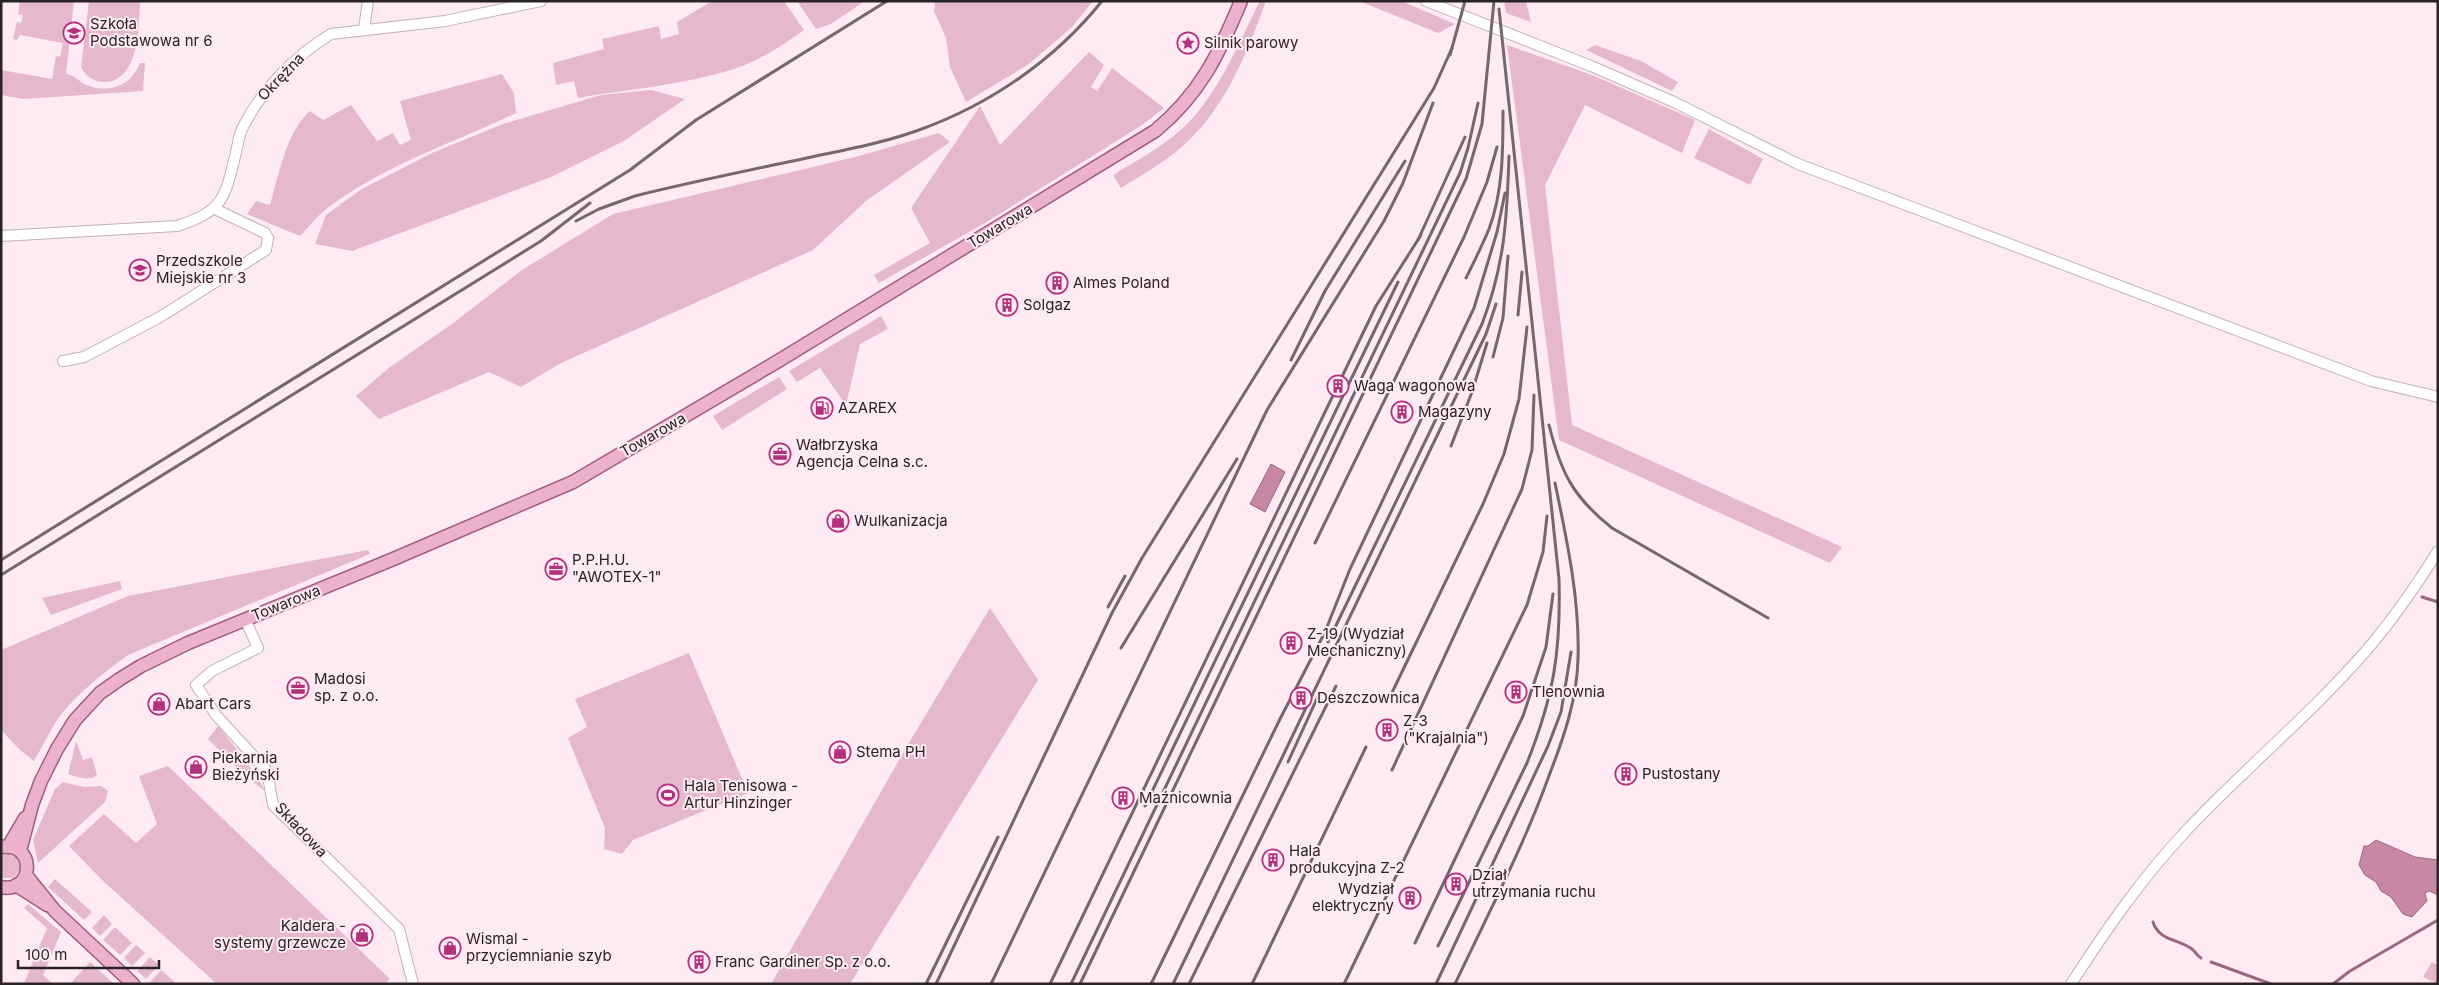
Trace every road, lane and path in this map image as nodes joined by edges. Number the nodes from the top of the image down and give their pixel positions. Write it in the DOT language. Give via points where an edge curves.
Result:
graph roads {
  1 [pos="368,1"];
  2 [pos="541,1"];
  3 [pos="1241,1"];
  4 [pos="1426,1"];
  5 [pos="364,29"];
  6 [pos="215,209"];
  7 [pos="1,236"];
  8 [pos="63,361"];
  9 [pos="2438,398"];
  10 [pos="2438,551"];
  11 [pos="245,619"];
  12 [pos="10,848"];
  13 [pos="26,875"];
  14 [pos="6,889"];
  15 [pos="55,911"];
  16 [pos="133,984"];
  17 [pos="413,984"];
  18 [pos="2071,984"];
  1 -- 5 [label="street"];
  2 -- 5 [label="street, Okrężna" via="445,21"];
  3 -- 11 [label="main road, Towarowa" via="1194,94 1174,116 1128,149 573,482"];
  4 -- 9 [label="street" via="1657,95 1798,164 2371,381"];
  5 -- 6 [label="street, Okrężna" via="331,34 316,43 256,103 242,129 227,186"];
  6 -- 7 [label="street" via="200,219 177,226"];
  6 -- 8 [label="street" via="265,233 268,238 266,250 160,318 84,357"];
  10 -- 18 [label="street" via="2416,586 2363,654 2186,831 2144,878"];
  11 -- 12 [label="main road, Towarowa" via="141,666 100,693 75,720 57,750"];
  11 -- 17 [label="street, Składowa" via="258,648 212,671 196,686 216,715 267,771 273,805 399,929"];
  12 -- 13 [label="main road" via="27,865"];
  13 -- 14 [label="main road"];
  13 -- 15 [label="main road"];
  14 -- 15 [label="main road"];
  15 -- 16 [label="main road"];
}
